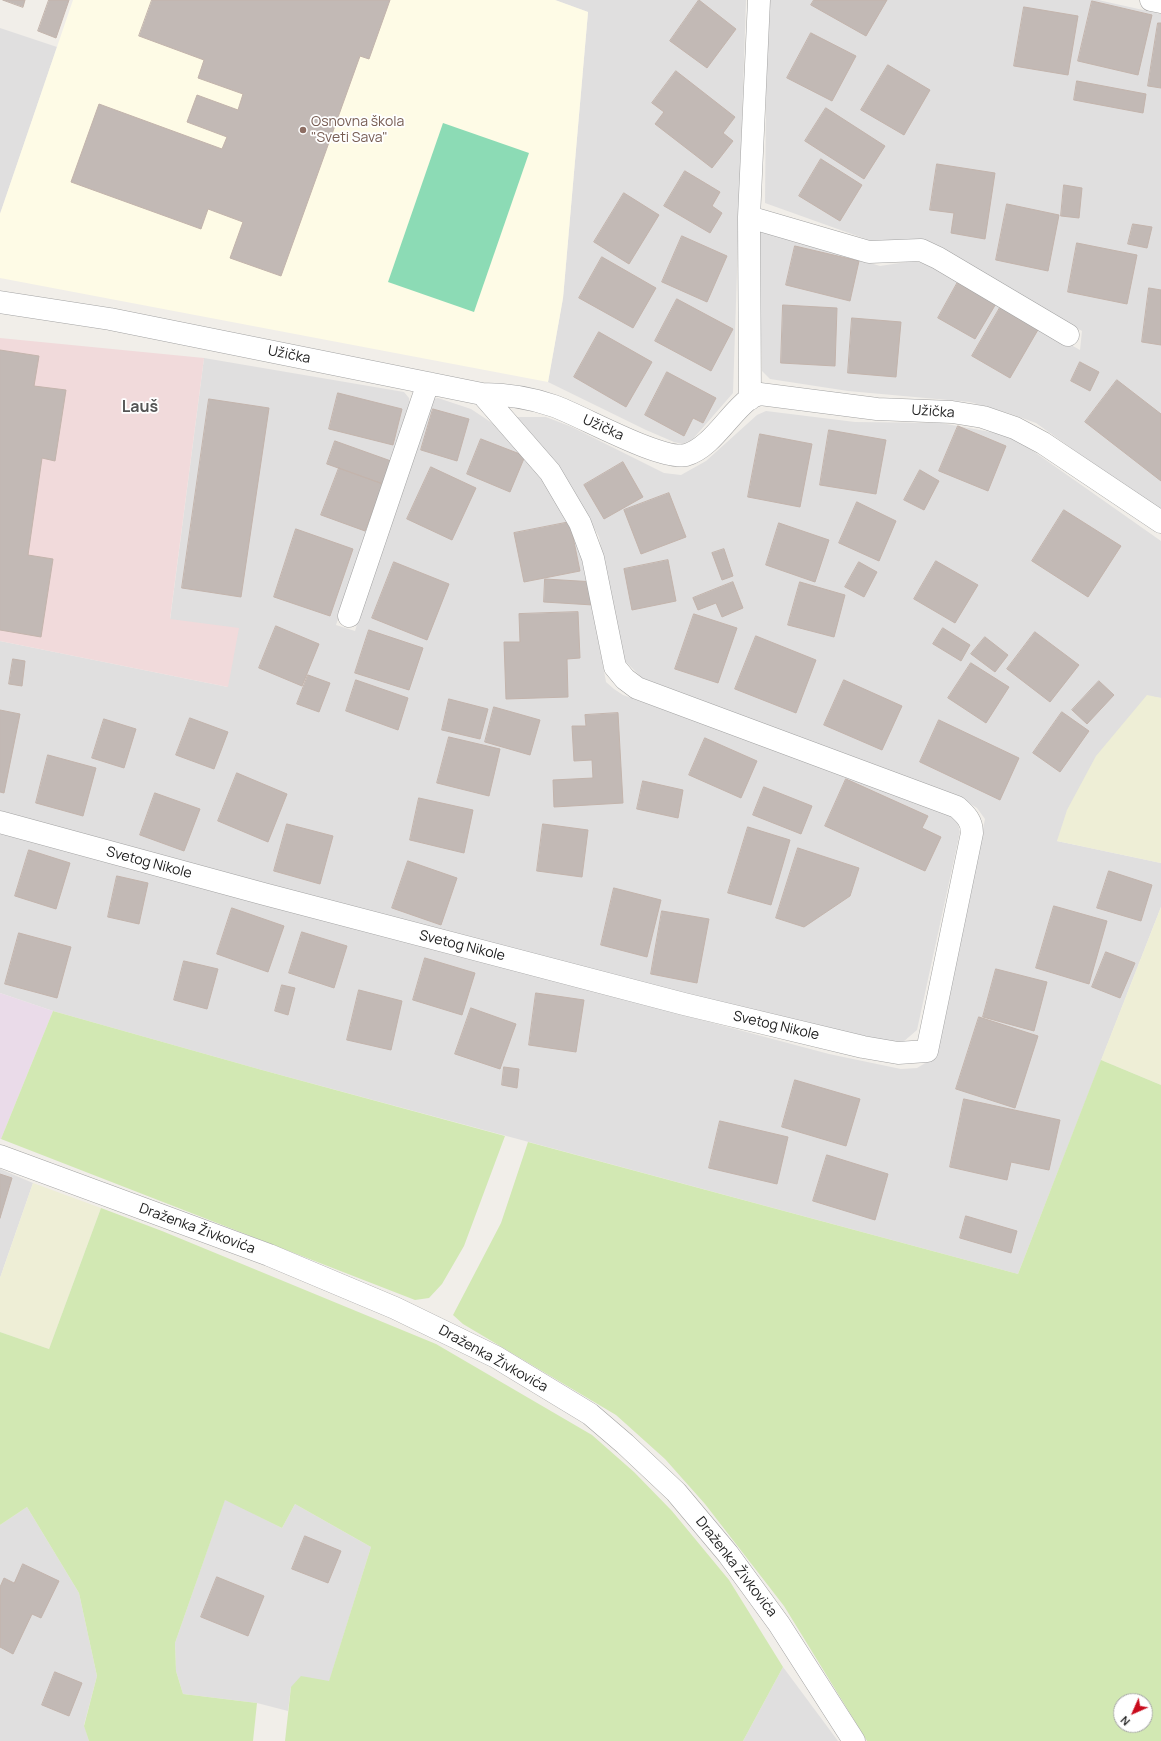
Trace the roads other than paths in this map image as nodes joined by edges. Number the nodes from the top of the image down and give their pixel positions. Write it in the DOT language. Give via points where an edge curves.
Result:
graph roads {
  1 [pos="759,0"];
  2 [pos="1151,0"];
  3 [pos="1161,2"];
  4 [pos="749,217"];
  5 [pos="0,302"];
  6 [pos="1068,335"];
  7 [pos="428,383"];
  8 [pos="482,394"];
  9 [pos="750,399"];
  10 [pos="1161,522"];
  11 [pos="349,616"];
  12 [pos="0,822"];
  13 [pos="0,1156"];
  14 [pos="854,1741"];
  1 -- 4 [label="street"];
  2 -- 3 [label="street"];
  4 -- 6 [label="street" via="869,252 921,250"];
  4 -- 9 [label="street"];
  5 -- 7 [label="street, Užička" via="110,319"];
  7 -- 8 [label="street, Užička"];
  7 -- 11 [label="street"];
  8 -- 9 [label="street, Užička" via="507,394 553,406 650,448 679,456 703,444"];
  8 -- 12 [label="street, Svetog Nikole" via="550,472 580,524 593,558 615,667 625,679 637,688 956,807 966,815 972,824 972,833 927,1050 898,1053 863,1047 684,1004"];
  9 -- 10 [label="street, Užička" via="760,394 774,394 837,405 952,412 984,417 1014,428 1043,443"];
  13 -- 14 [label="street, Draženka Živkovića" via="269,1255 395,1308 496,1357 590,1414 676,1492 728,1554 779,1624"];
}
